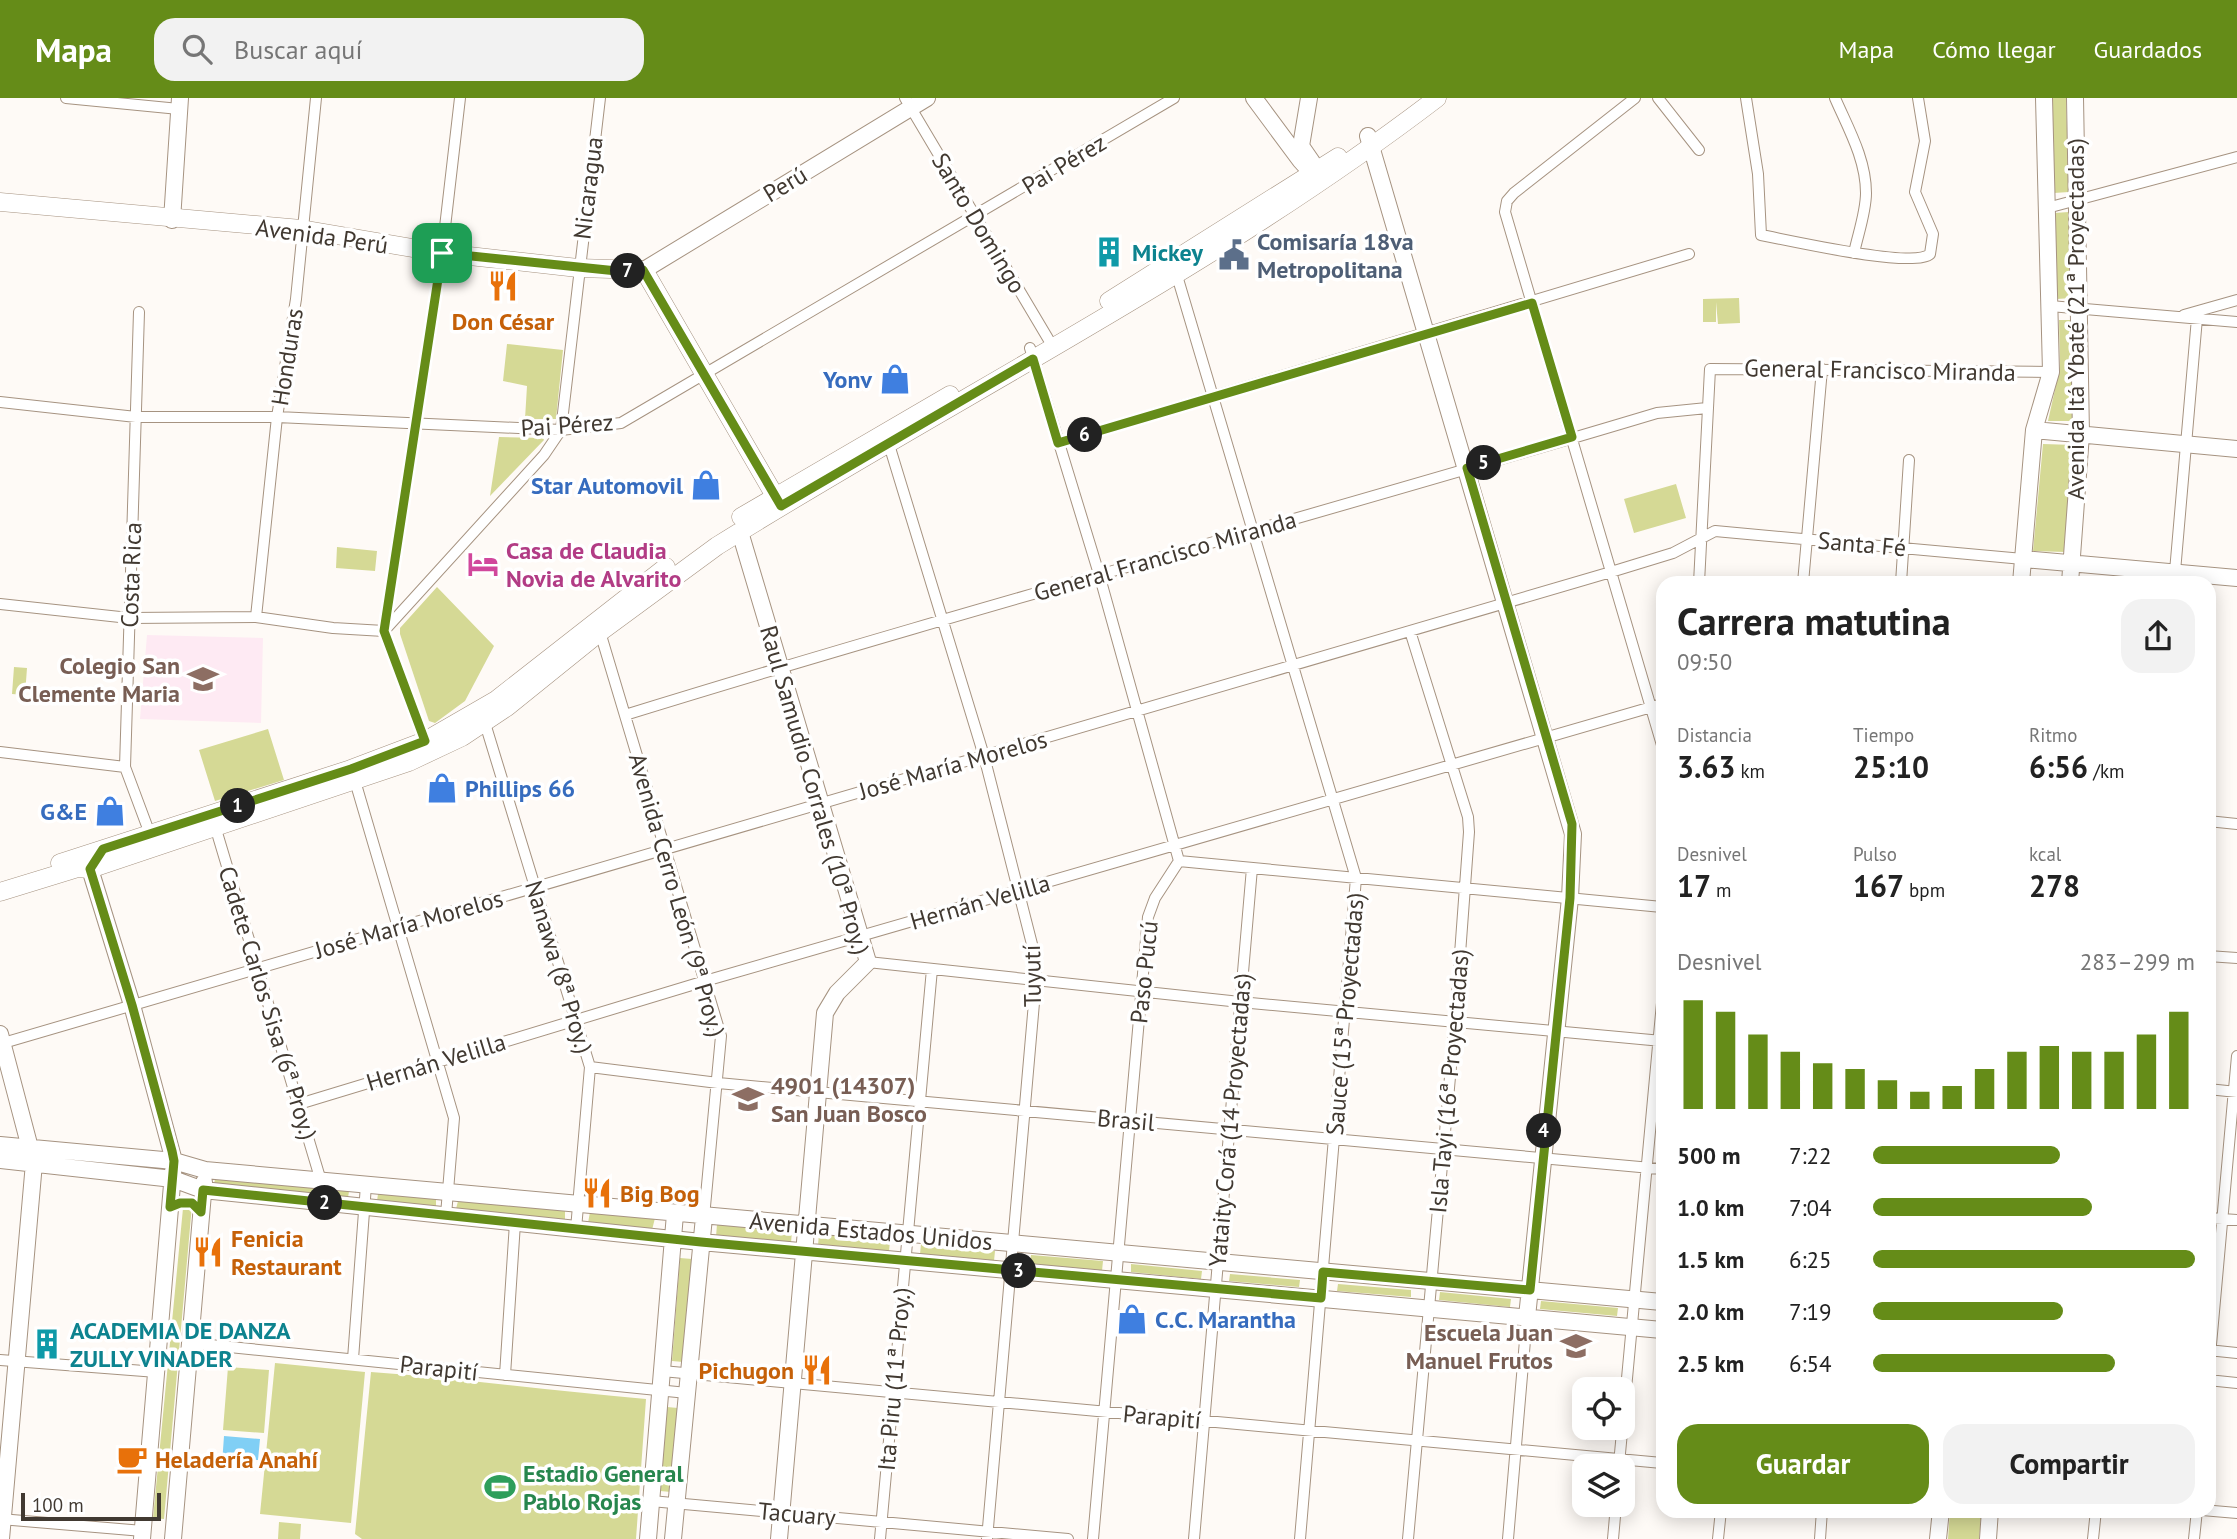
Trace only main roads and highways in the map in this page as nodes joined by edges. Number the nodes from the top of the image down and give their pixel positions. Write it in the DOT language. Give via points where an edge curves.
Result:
graph roads {
  1 [pos="928,98"];
  2 [pos="1254,98"];
  3 [pos="1418,98"];
  4 [pos="1437,98"];
  5 [pos="2044,98"];
  6 [pos="2075,98"];
  7 [pos="180,103"];
  8 [pos="908,103"];
  9 [pos="1308,106"];
  10 [pos="1270,119"];
  11 [pos="1370,142"];
  12 [pos="1321,176"];
  13 [pos="0,202"];
  14 [pos="172,220"];
  15 [pos="643,270"];
  16 [pos="2034,430"];
  17 [pos="2081,434"];
  18 [pos="2237,449"];
  19 [pos="778,501"];
  20 [pos="740,532"];
  21 [pos="2023,559"];
  22 [pos="2072,563"];
  23 [pos="2022,576"];
  24 [pos="2071,576"];
  25 [pos="2167,576"];
  26 [pos="2216,578"];
  27 [pos="2237,578"];
  28 [pos="484,717"];
  29 [pos="427,747"];
  30 [pos="103,849"];
  31 [pos="90,869"];
  32 [pos="0,882"];
  33 [pos="0,892"];
  34 [pos="1,1040"];
  35 [pos="0,1144"];
  36 [pos="33,1155"];
  37 [pos="0,1160"];
  38 [pos="174,1161"];
  39 [pos="205,1170"];
  40 [pos="173,1179"];
  41 [pos="203,1190"];
  42 [pos="170,1207"];
  43 [pos="201,1212"];
  44 [pos="676,1214"];
  45 [pos="704,1217"];
  46 [pos="806,1226"];
  47 [pos="673,1239"];
  48 [pos="701,1242"];
  49 [pos="804,1251"];
  50 [pos="1530,1290"];
  51 [pos="1656,1302"];
  52 [pos="1527,1317"];
  53 [pos="1656,1329"];
  54 [pos="8,1360"];
  55 [pos="1940,1518"];
  56 [pos="1989,1518"];
  57 [pos="1,1519"];
  58 [pos="143,1535"];
  59 [pos="1,1539"];
  60 [pos="173,1539"];
  61 [pos="648,1539"];
  62 [pos="673,1539"];
  63 [pos="779,1539"];
  64 [pos="1938,1539"];
  65 [pos="1988,1539"];
  1 -- 8 [label="main road, Perú"];
  2 -- 10 [label="main road"];
  3 -- 11 [label="main road"];
  4 -- 11 [label="main road"];
  5 -- 16 [label="main road, Avenida Itá Ybaté (21ª Proyectadas)" via="2051,372"];
  6 -- 17 [label="main road, Avenida Itá Ybaté (21ª Proyectadas)"];
  7 -- 14 [label="main road"];
  8 -- 15 [label="main road, Perú"];
  9 -- 10 [label="main road" via="1294,128"];
  9 -- 12 [label="main road" via="1301,146"];
  10 -- 12 [label="main road"];
  11 -- 12 [label="main road"];
  11 -- 50 [label="main road" via="1573,834"];
  12 -- 19 [label="main road" via="1175,269"];
  13 -- 14 [label="main road, Avenida Perú"];
  14 -- 15 [label="main road, Avenida Perú" via="302,229 442,253 578,268"];
  15 -- 19 [label="main road"];
  16 -- 17 [label="main road"];
  16 -- 21 [label="main road, Avenida Itá Ybaté (21ª Proyectadas)"];
  17 -- 18 [label="main road"];
  17 -- 22 [label="main road, Avenida Itá Ybaté (21ª Proyectadas)"];
  19 -- 20 [label="main road"];
  19 -- 28 [label="main road" via="630,593"];
  20 -- 28 [label="main road" via="667,580"];
  20 -- 46 [label="main road, Raul Samudio Corrales (10ª Proy.)" via="868,962 827,1005"];
  21 -- 22 [label="main road"];
  21 -- 23 [label="main road, Avenida Itá Ybaté (21ª Proyectadas)"];
  22 -- 24 [label="main road, Avenida Itá Ybaté (21ª Proyectadas)"];
  22 -- 25 [label="main road"];
  26 -- 27 [label="main road"];
  28 -- 29 [label="main road"];
  29 -- 30 [label="main road"];
  29 -- 31 [label="main road" via="355,781"];
  30 -- 31 [label="main road"];
  30 -- 32 [label="main road"];
  31 -- 33 [label="main road" via="78,868"];
  31 -- 38 [label="main road"];
  34 -- 36 [label="main road"];
  35 -- 36 [label="main road, Avenida Estados Unidos"];
  36 -- 37 [label="main road, Avenida Estados Unidos"];
  36 -- 38 [label="main road, Avenida Estados Unidos"];
  36 -- 40 [label="main road, Avenida Estados Unidos"];
  36 -- 54 [label="main road"];
  38 -- 39 [label="main road, Avenida Estados Unidos"];
  38 -- 40 [label="main road"];
  39 -- 41 [label="main road"];
  39 -- 44 [label="main road, Avenida Estados Unidos"];
  40 -- 41 [label="main road, Avenida Estados Unidos"];
  40 -- 42 [label="main road"];
  41 -- 43 [label="main road"];
  41 -- 47 [label="main road, Avenida Estados Unidos"];
  42 -- 43 [label="main road" via="192,1203"];
  42 -- 58 [label="main road"];
  43 -- 60 [label="main road"];
  44 -- 45 [label="main road, Avenida Estados Unidos"];
  44 -- 47 [label="main road"];
  45 -- 46 [label="main road, Avenida Estados Unidos"];
  45 -- 48 [label="main road, Avenida Cerro León (9ª Proy.)"];
  46 -- 49 [label="main road, Raul Samudio Corrales (10ª Proy.)"];
  46 -- 50 [label="main road, Avenida Estados Unidos"];
  47 -- 48 [label="main road, Avenida Estados Unidos"];
  47 -- 61 [label="main road"];
  48 -- 49 [label="main road, Avenida Estados Unidos"];
  48 -- 62 [label="main road, Avenida Cerro León (9ª Proy.)"];
  49 -- 52 [label="main road, Avenida Estados Unidos"];
  49 -- 63 [label="main road, Raul Samudio Corrales (10ª Proy.)"];
  50 -- 51 [label="main road, Avenida Estados Unidos"];
  50 -- 52 [label="main road"];
  52 -- 53 [label="main road, Avenida Estados Unidos"];
  54 -- 57 [label="main road"];
  55 -- 64 [label="main road"];
  56 -- 65 [label="main road"];
  57 -- 59 [label="main road"];
}
